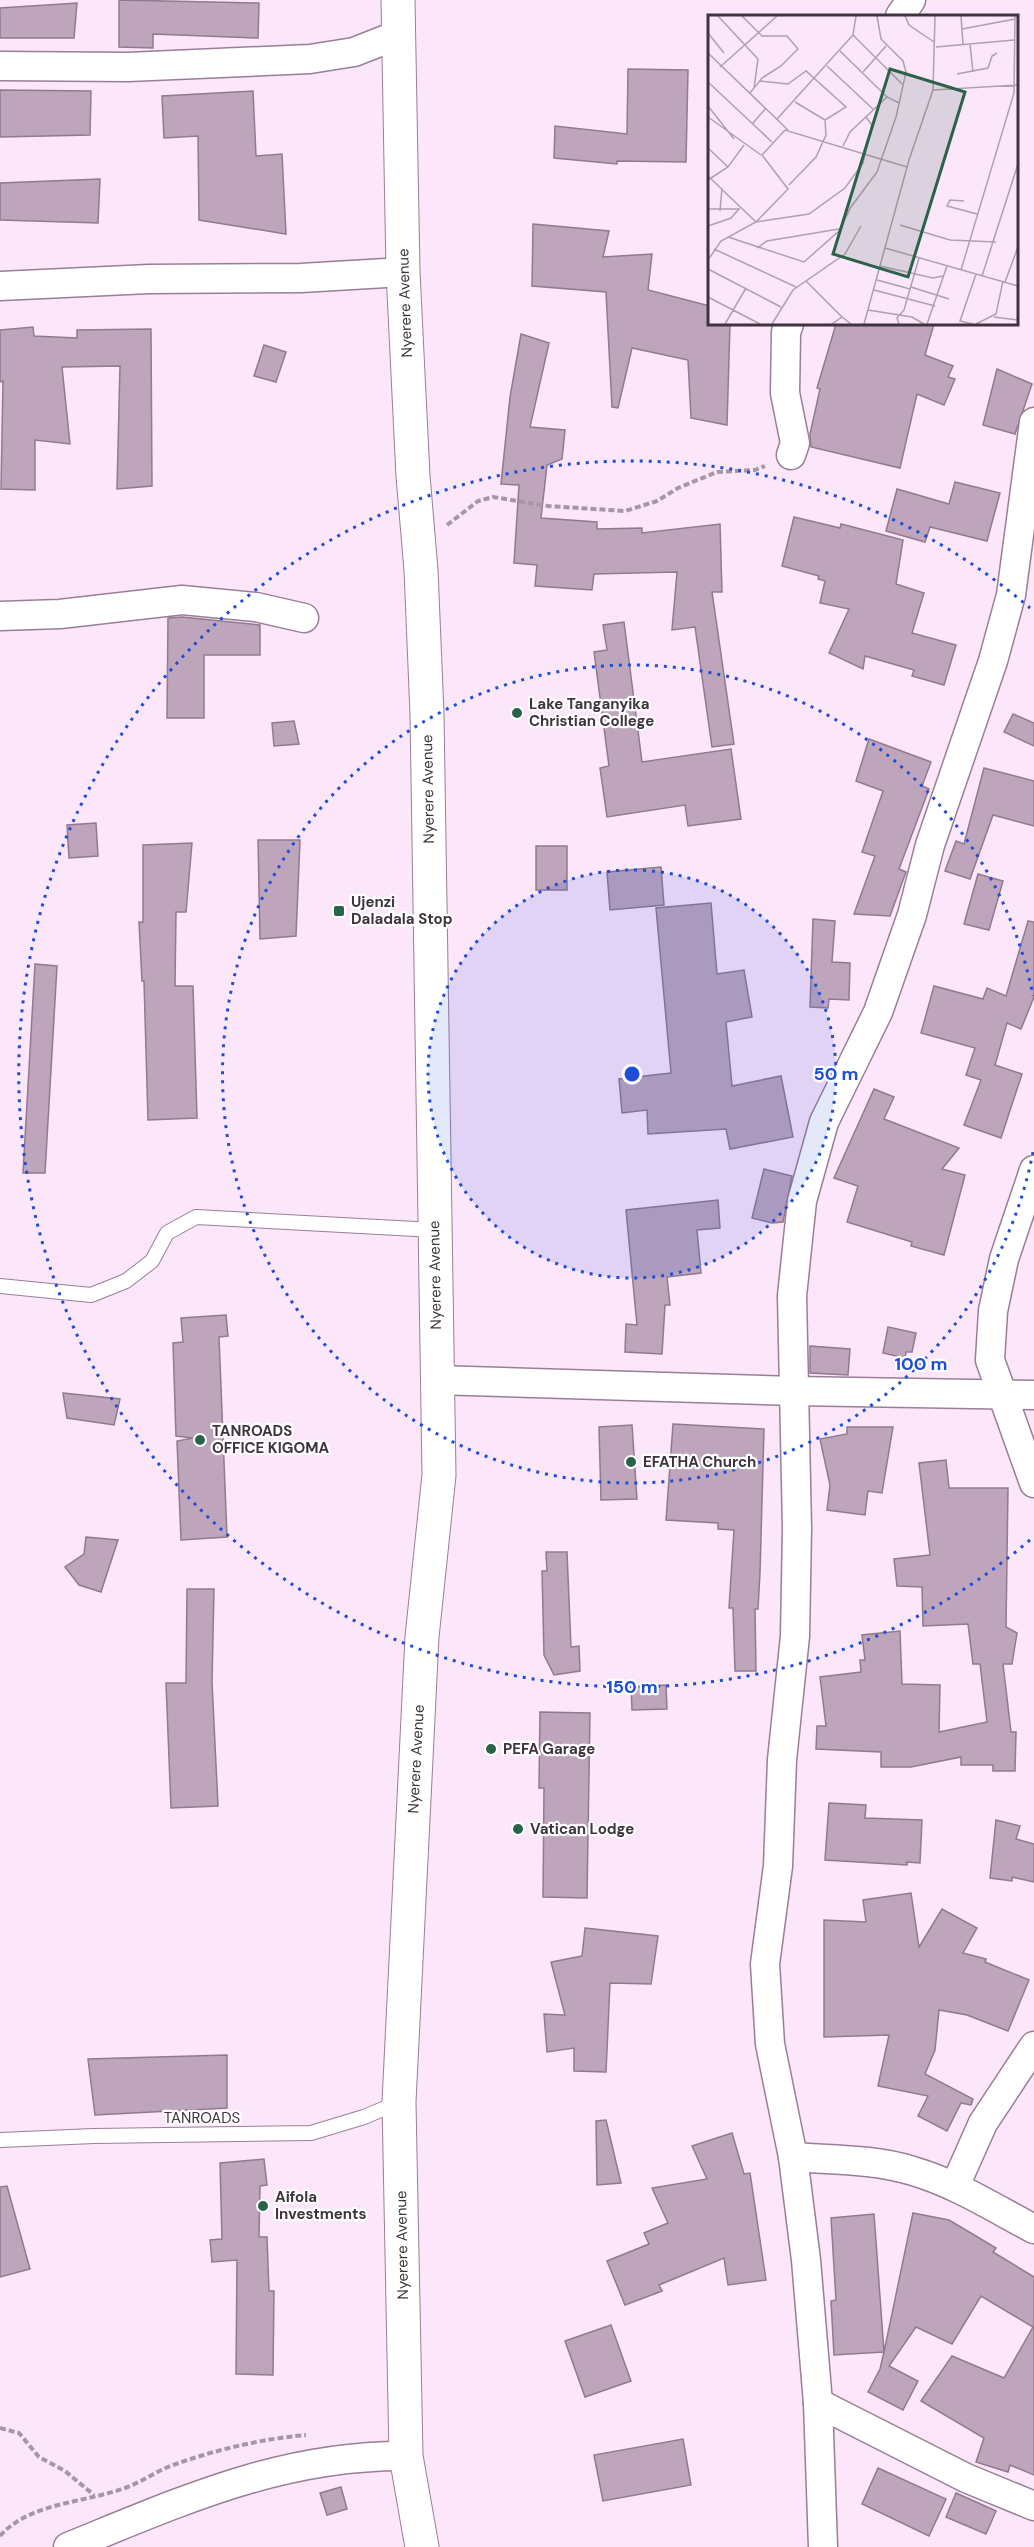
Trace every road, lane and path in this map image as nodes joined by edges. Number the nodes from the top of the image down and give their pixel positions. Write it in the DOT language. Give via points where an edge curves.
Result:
graph roads {
  1 [pos="398,0"];
  2 [pos="910,0"];
  3 [pos="901,15"];
  4 [pos="400,34"];
  5 [pos="0,66"];
  6 [pos="403,272"];
  7 [pos="0,286"];
  8 [pos="788,326"];
  9 [pos="1034,422"];
  10 [pos="791,455"];
  11 [pos="420,554"];
  12 [pos="0,616"];
  13 [pos="304,618"];
  14 [pos="1034,1170"];
  15 [pos="434,1230"];
  16 [pos="0,1286"];
  17 [pos="436,1380"];
  18 [pos="794,1391"];
  19 [pos="1002,1394"];
  20 [pos="1034,1395"];
  21 [pos="1034,1483"];
  22 [pos="1034,2046"];
  23 [pos="399,2102"];
  24 [pos="0,2140"];
  25 [pos="793,2157"];
  26 [pos="955,2186"];
  27 [pos="1034,2229"];
  28 [pos="818,2403"];
  29 [pos="0,2428"];
  30 [pos="406,2456"];
  31 [pos="94,2495"];
  32 [pos="1034,2506"];
  33 [pos="68,2547"];
  34 [pos="422,2547"];
  35 [pos="823,2547"];
  1 -- 4 [label="main road, Nyerere Avenue"];
  2 -- 3 [label="street"];
  4 -- 5 [label="street" via="354,52 310,59 128,67"];
  4 -- 6 [label="main road, Nyerere Avenue"];
  6 -- 7 [label="street"];
  6 -- 11 [label="main road, Nyerere Avenue"];
  8 -- 10 [label="street" via="785,393 795,443"];
  9 -- 18 [label="street" via="1011,596 993,660 930,845 912,915 881,1001 824,1122 802,1201 792,1296"];
  10 -- 11 [label="path" via="755,470 700,477 657,501 625,511 548,506 493,497 478,501"];
  11 -- 15 [label="main road, Nyerere Avenue" via="427,714"];
  12 -- 13 [label="street" via="60,614 182,600 256,607"];
  14 -- 19 [label="street" via="1004,1259 993,1311 990,1360"];
  15 -- 16 [label="lane" via="196,1217 167,1233 152,1261 126,1281 91,1295"];
  15 -- 17 [label="main road, Nyerere Avenue"];
  17 -- 18 [label="street"];
  17 -- 23 [label="main road, Nyerere Avenue" via="439,1475 422,1637"];
  18 -- 19 [label="street"];
  18 -- 25 [label="street" via="795,1636 782,1760 778,1866 765,1964 770,2044"];
  19 -- 20 [label="street"];
  19 -- 21 [label="street"];
  22 -- 26 [label="street" via="983,2123"];
  23 -- 24 [label="lane, TANROADS" via="311,2133"];
  23 -- 30 [label="main road, Nyerere Avenue"];
  25 -- 26 [label="street" via="911,2170"];
  25 -- 28 [label="street"];
  26 -- 27 [label="street"];
  28 -- 32 [label="street" via="966,2478"];
  28 -- 35 [label="street"];
  29 -- 31 [label="path" via="19,2433 39,2457 65,2471"];
  30 -- 33 [label="street" via="335,2459 237,2480"];
  30 -- 34 [label="main road, Nyerere Avenue"];
}
